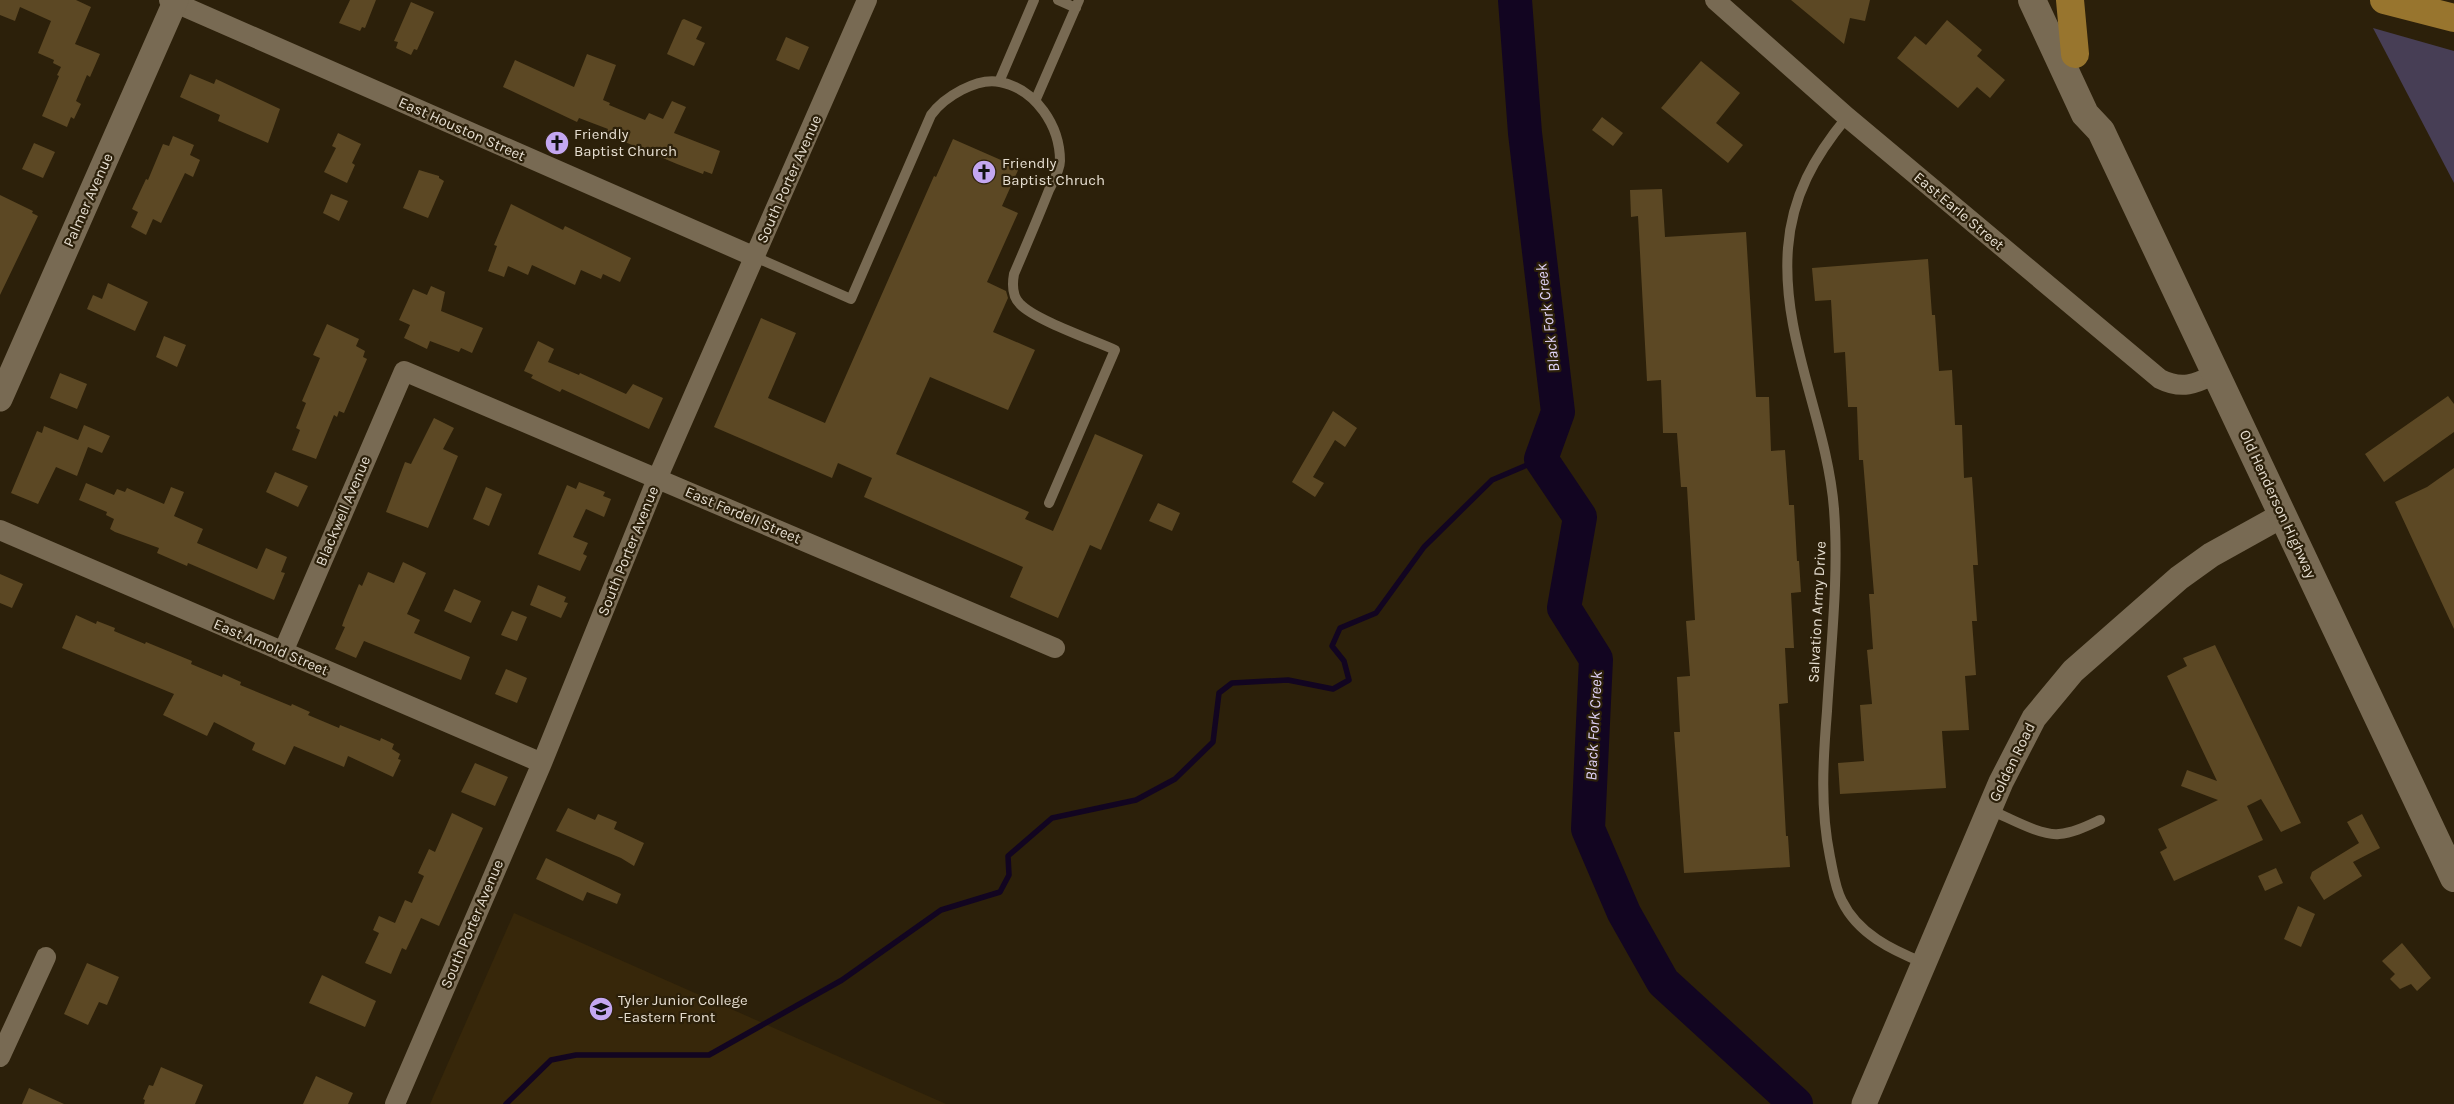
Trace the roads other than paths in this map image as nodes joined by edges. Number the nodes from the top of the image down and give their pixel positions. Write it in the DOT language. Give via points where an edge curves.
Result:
graph roads {
  1 [pos="867,0"];
  2 [pos="1034,0"];
  3 [pos="1058,0"];
  4 [pos="1715,0"];
  5 [pos="2032,0"];
  6 [pos="2053,0"];
  7 [pos="2070,0"];
  8 [pos="2384,0"];
  9 [pos="173,1"];
  10 [pos="1077,4"];
  11 [pos="2454,18"];
  12 [pos="2075,54"];
  13 [pos="999,82"];
  14 [pos="1036,100"];
  15 [pos="1847,117"];
  16 [pos="2100,131"];
  17 [pos="756,257"];
  18 [pos="404,370"];
  19 [pos="2216,374"];
  20 [pos="0,399"];
  21 [pos="657,479"];
  22 [pos="1049,503"];
  23 [pos="2283,515"];
  24 [pos="0,530"];
  25 [pos="1055,648"];
  26 [pos="283,652"];
  27 [pos="542,763"];
  28 [pos="1989,809"];
  29 [pos="2100,820"];
  30 [pos="2454,878"];
  31 [pos="46,956"];
  32 [pos="1925,964"];
  33 [pos="0,1056"];
  34 [pos="395,1104"];
  35 [pos="1864,1104"];
  1 -- 17 [label="street, South Porter Avenue"];
  2 -- 13 [label="lane"];
  3 -- 10 [label="lane"];
  4 -- 15 [label="street, East Earle Street"];
  5 -- 16 [label="main road, Old Henderson Highway" via="2085,114"];
  6 -- 12 [label="main road, Old Henderson Highway"];
  7 -- 12 [label="main road"];
  8 -- 11 [label="main road"];
  9 -- 17 [label="street, East Houston Street"];
  9 -- 20 [label="street, Palmer Avenue"];
  10 -- 14 [label="lane"];
  12 -- 16 [label="main road, Old Henderson Highway" via="2099,107"];
  13 -- 14 [label="lane"];
  13 -- 17 [label="lane" via="976,85 958,92 941,102 931,115 851,299"];
  14 -- 22 [label="lane" via="1057,139 1060,163 1014,274 1014,294 1020,304 1035,315 1115,350"];
  15 -- 19 [label="street, East Earle Street" via="2160,378 2188,386"];
  15 -- 32 [label="lane, Salvation Army Drive" via="1808,172 1794,210 1787,250 1792,328 1822,439 1834,506 1837,561 1824,754 1824,814 1838,889 1850,914 1881,943"];
  16 -- 19 [label="main road, Old Henderson Highway"];
  17 -- 21 [label="street, South Porter Avenue"];
  18 -- 21 [label="street, East Ferdell Street"];
  18 -- 26 [label="street, Blackwell Avenue"];
  19 -- 23 [label="main road, Old Henderson Highway"];
  21 -- 25 [label="street, East Ferdell Street"];
  21 -- 27 [label="street, South Porter Avenue"];
  23 -- 28 [label="street, Golden Road" via="2192,568 2073,671 2034,718"];
  23 -- 30 [label="main road, Old Henderson Highway"];
  24 -- 26 [label="street, East Arnold Street"];
  26 -- 27 [label="street, East Arnold Street"];
  27 -- 34 [label="street, South Porter Avenue"];
  28 -- 29 [label="lane" via="2054,834 2068,833"];
  28 -- 32 [label="street, Golden Road"];
  31 -- 33 [label="street"];
  32 -- 35 [label="street, Golden Road"];
}
